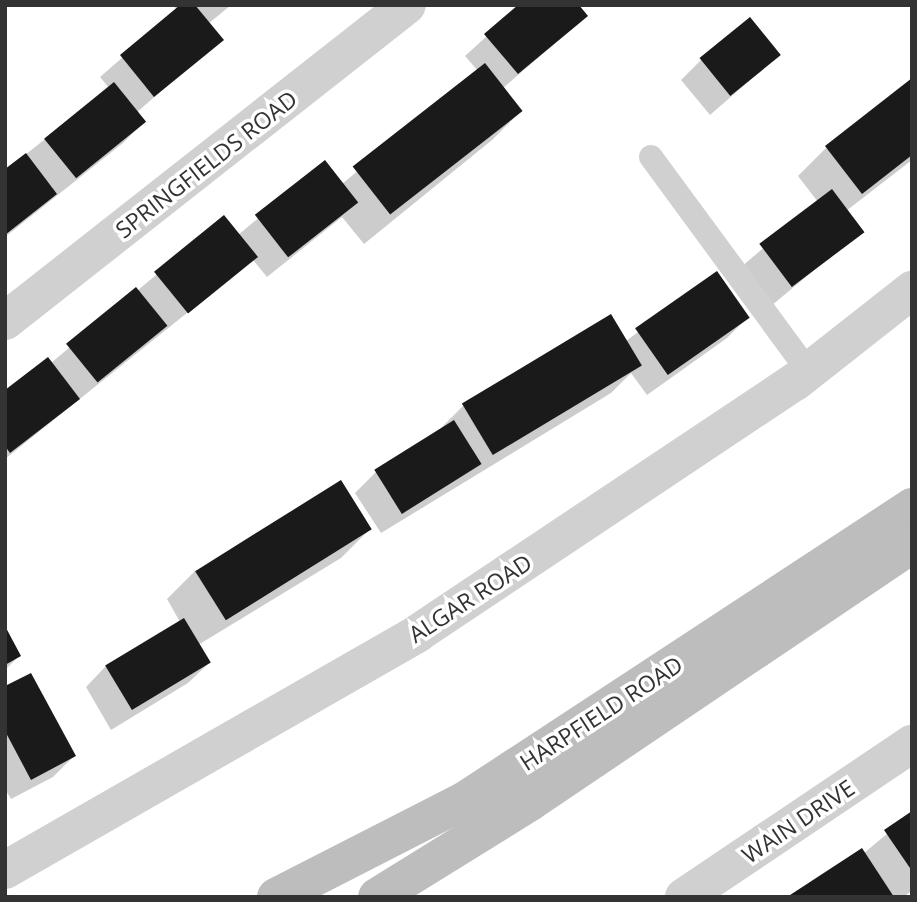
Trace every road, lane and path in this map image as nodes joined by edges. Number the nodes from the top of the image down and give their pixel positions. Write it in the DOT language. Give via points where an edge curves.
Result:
graph roads {
  1 [pos="407,5"];
  2 [pos="651,157"];
  3 [pos="912,290"];
  4 [pos="5,321"];
  5 [pos="808,371"];
  6 [pos="912,507"];
  7 [pos="912,544"];
  8 [pos="912,744"];
  9 [pos="5,870"];
  10 [pos="5,881"];
  11 [pos="14,897"];
  12 [pos="276,897"];
  13 [pos="377,897"];
  14 [pos="684,897"];
  1 -- 4 [label="street, SPRINGFIELDS ROAD"];
  2 -- 5 [label="lane"];
  3 -- 5 [label="street, ALGAR ROAD"];
  5 -- 9 [label="street, ALGAR ROAD" via="418,633"];
  6 -- 12 [label="street, HARPFIELD ROAD" via="464,801"];
  7 -- 13 [label="street, HARPFIELD ROAD" via="530,802"];
  8 -- 14 [label="street, WAIN DRIVE"];
  10 -- 11 [label="street"];
}
